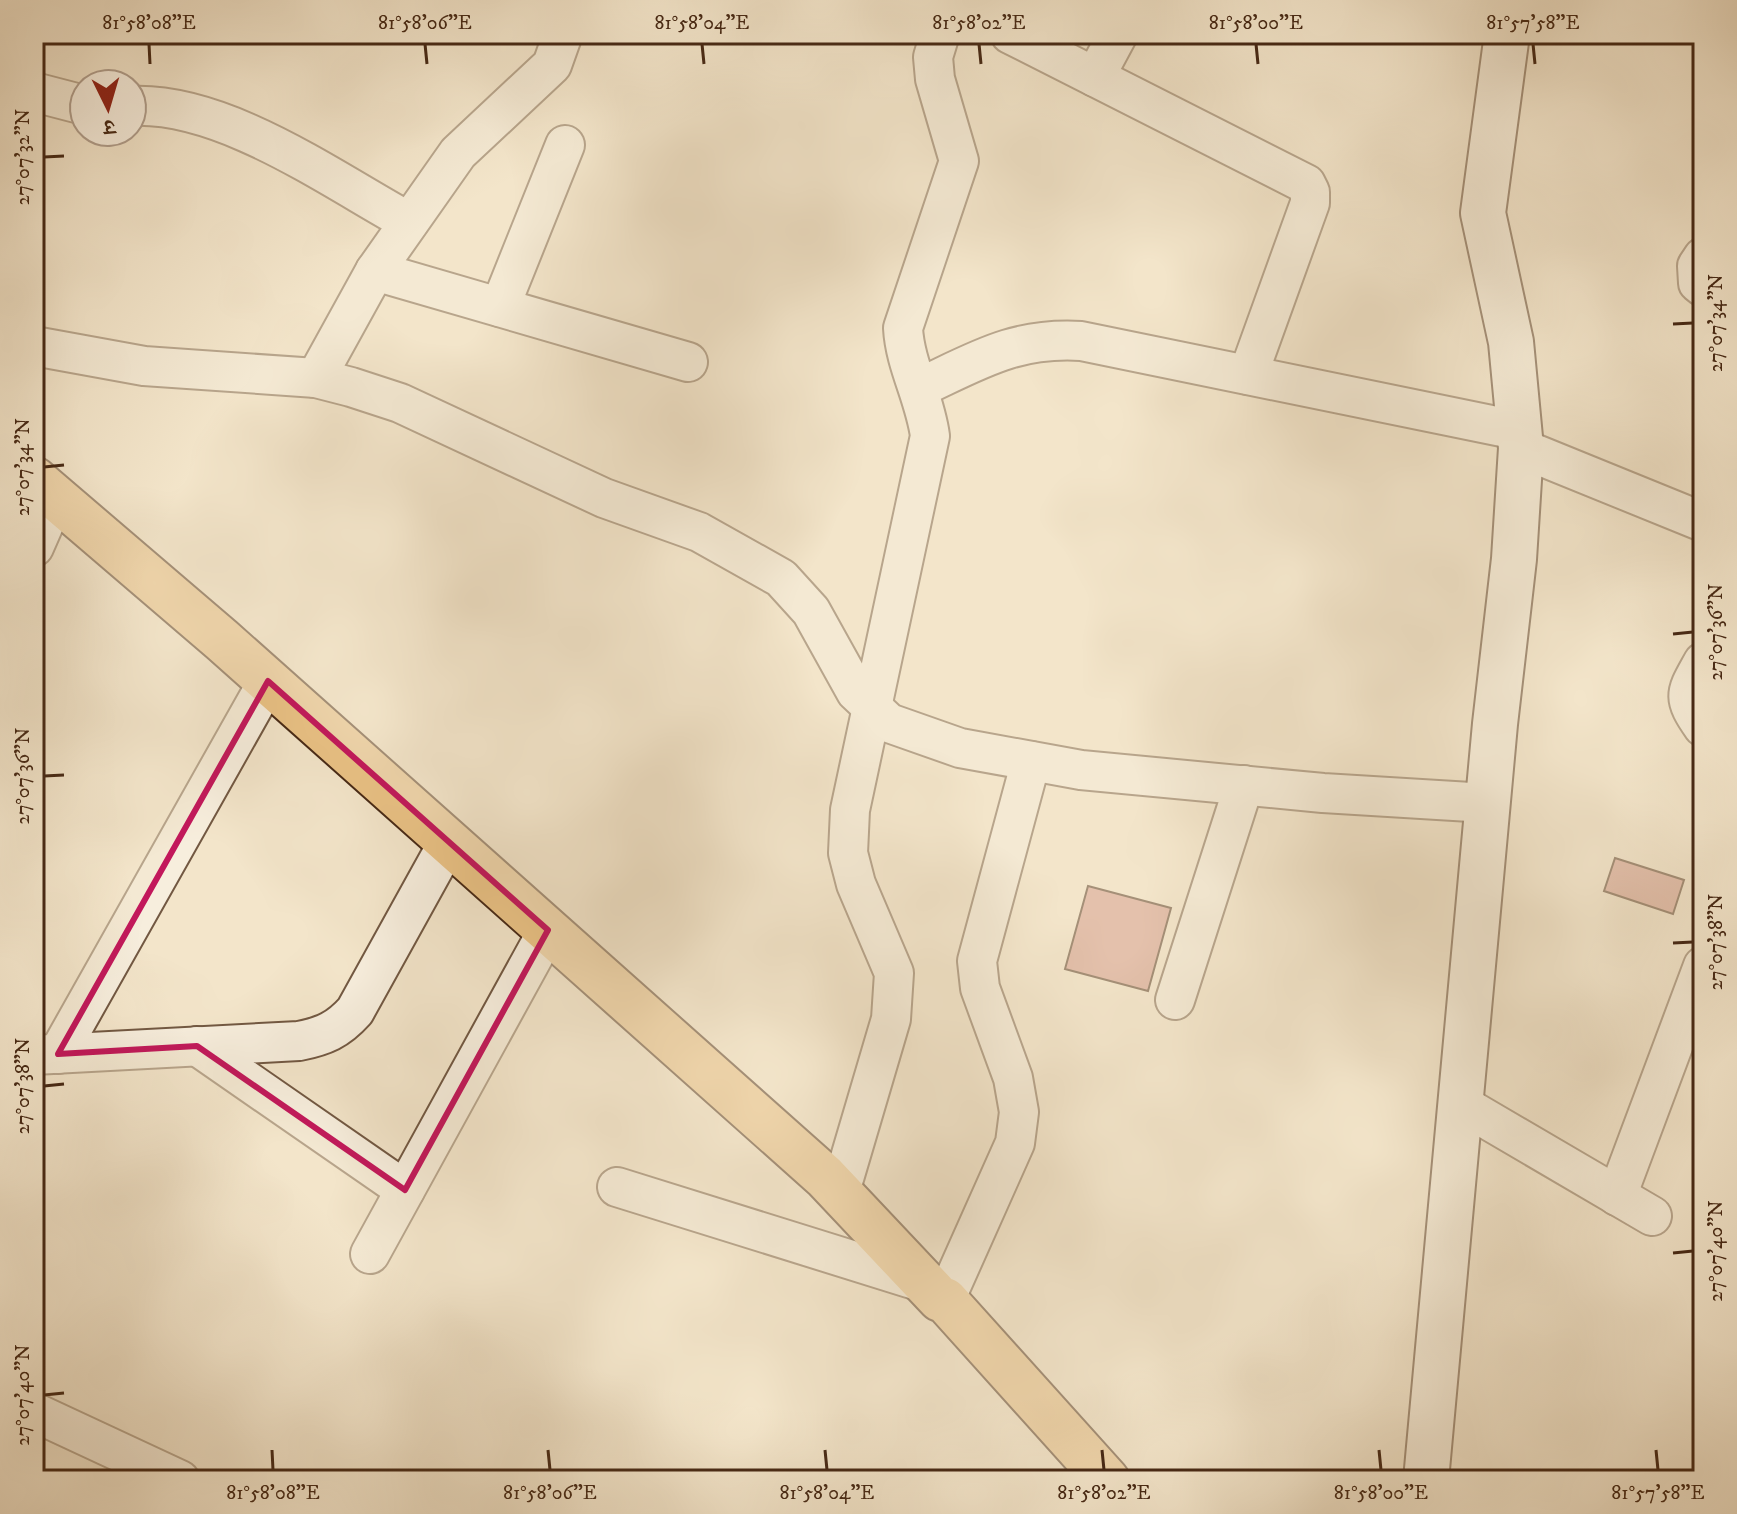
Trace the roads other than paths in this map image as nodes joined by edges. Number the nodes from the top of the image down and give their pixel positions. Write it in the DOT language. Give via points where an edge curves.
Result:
graph roads {
  1 [pos="563,34"];
  2 [pos="940,34"];
  3 [pos="1010,34"];
  4 [pos="1118,34"];
  5 [pos="1507,34"];
  6 [pos="1095,77"];
  7 [pos="34,92"];
  8 [pos="68,101"];
  9 [pos="148,107"];
  10 [pos="565,145"];
  11 [pos="409,222"];
  12 [pos="1703,257"];
  13 [pos="375,271"];
  14 [pos="1703,287"];
  15 [pos="500,307"];
  16 [pos="34,346"];
  17 [pos="688,362"];
  18 [pos="1248,375"];
  19 [pos="316,378"];
  20 [pos="919,388"];
  21 [pos="1521,440"];
  22 [pos="45,488"];
  23 [pos="1701,513"];
  24 [pos="34,547"];
  25 [pos="1703,662"];
  26 [pos="268,681"];
  27 [pos="873,708"];
  28 [pos="1703,727"];
  29 [pos="1031,761"];
  30 [pos="1244,785"];
  31 [pos="1487,803"];
  32 [pos="449,841"];
  33 [pos="548,930"];
  34 [pos="1703,966"];
  35 [pos="1175,1000"];
  36 [pos="197,1046"];
  37 [pos="46,1054"];
  38 [pos="1459,1103"];
  39 [pos="617,1187"];
  40 [pos="405,1190"];
  41 [pos="840,1192"];
  42 [pos="1617,1196"];
  43 [pos="1652,1216"];
  44 [pos="370,1254"];
  45 [pos="935,1292"];
  46 [pos="34,1412"];
  47 [pos="180,1480"];
  48 [pos="1107,1480"];
  49 [pos="1426,1480"];
  1 -- 11 [label="street" via="552,65 458,153"];
  2 -- 20 [label="street" via="933,57 935,79 959,161 903,328 904,349"];
  3 -- 6 [label="street"];
  4 -- 6 [label="street"];
  5 -- 21 [label="main road" via="1483,213 1511,342"];
  6 -- 18 [label="street" via="1306,184 1310,203"];
  7 -- 8 [label="street"];
  9 -- 11 [label="street" via="189,110 229,123"];
  10 -- 15 [label="street"];
  11 -- 13 [label="street"];
  12 -- 14 [label="street" via="1697,266"];
  13 -- 15 [label="street"];
  13 -- 19 [label="street"];
  15 -- 17 [label="street"];
  16 -- 19 [label="street" via="144,366"];
  18 -- 20 [label="street" via="1081,341 1047,339 1015,345"];
  18 -- 21 [label="street"];
  19 -- 27 [label="street" via="400,403 604,498 699,532 781,578 811,611 856,692"];
  20 -- 27 [label="street" via="930,436"];
  21 -- 23 [label="street"];
  21 -- 31 [label="main road" via="1514,559"];
  22 -- 24 [label="street"];
  22 -- 26 [label="main road"];
  25 -- 28 [label="street" via="1686,700"];
  26 -- 32 [label="main road"];
  26 -- 37 [label="street"];
  27 -- 29 [label="street" via="889,723 946,743"];
  27 -- 41 [label="street" via="850,810 848,853 894,973 891,1019"];
  29 -- 30 [label="street"];
  29 -- 45 [label="street" via="977,961 980,988 1013,1078 1019,1112 1015,1143"];
  30 -- 31 [label="street"];
  30 -- 35 [label="street"];
  31 -- 38 [label="main road"];
  32 -- 33 [label="main road"];
  32 -- 36 [label="street" via="355,1011 339,1028 299,1041"];
  33 -- 40 [label="street"];
  33 -- 41 [label="main road"];
  34 -- 42 [label="street"];
  36 -- 37 [label="street"];
  36 -- 40 [label="street"];
  38 -- 42 [label="street"];
  38 -- 49 [label="main road"];
  39 -- 45 [label="street"];
  40 -- 44 [label="street"];
  41 -- 45 [label="main road"];
  42 -- 43 [label="street"];
  45 -- 48 [label="main road"];
  46 -- 47 [label="street"];
}
